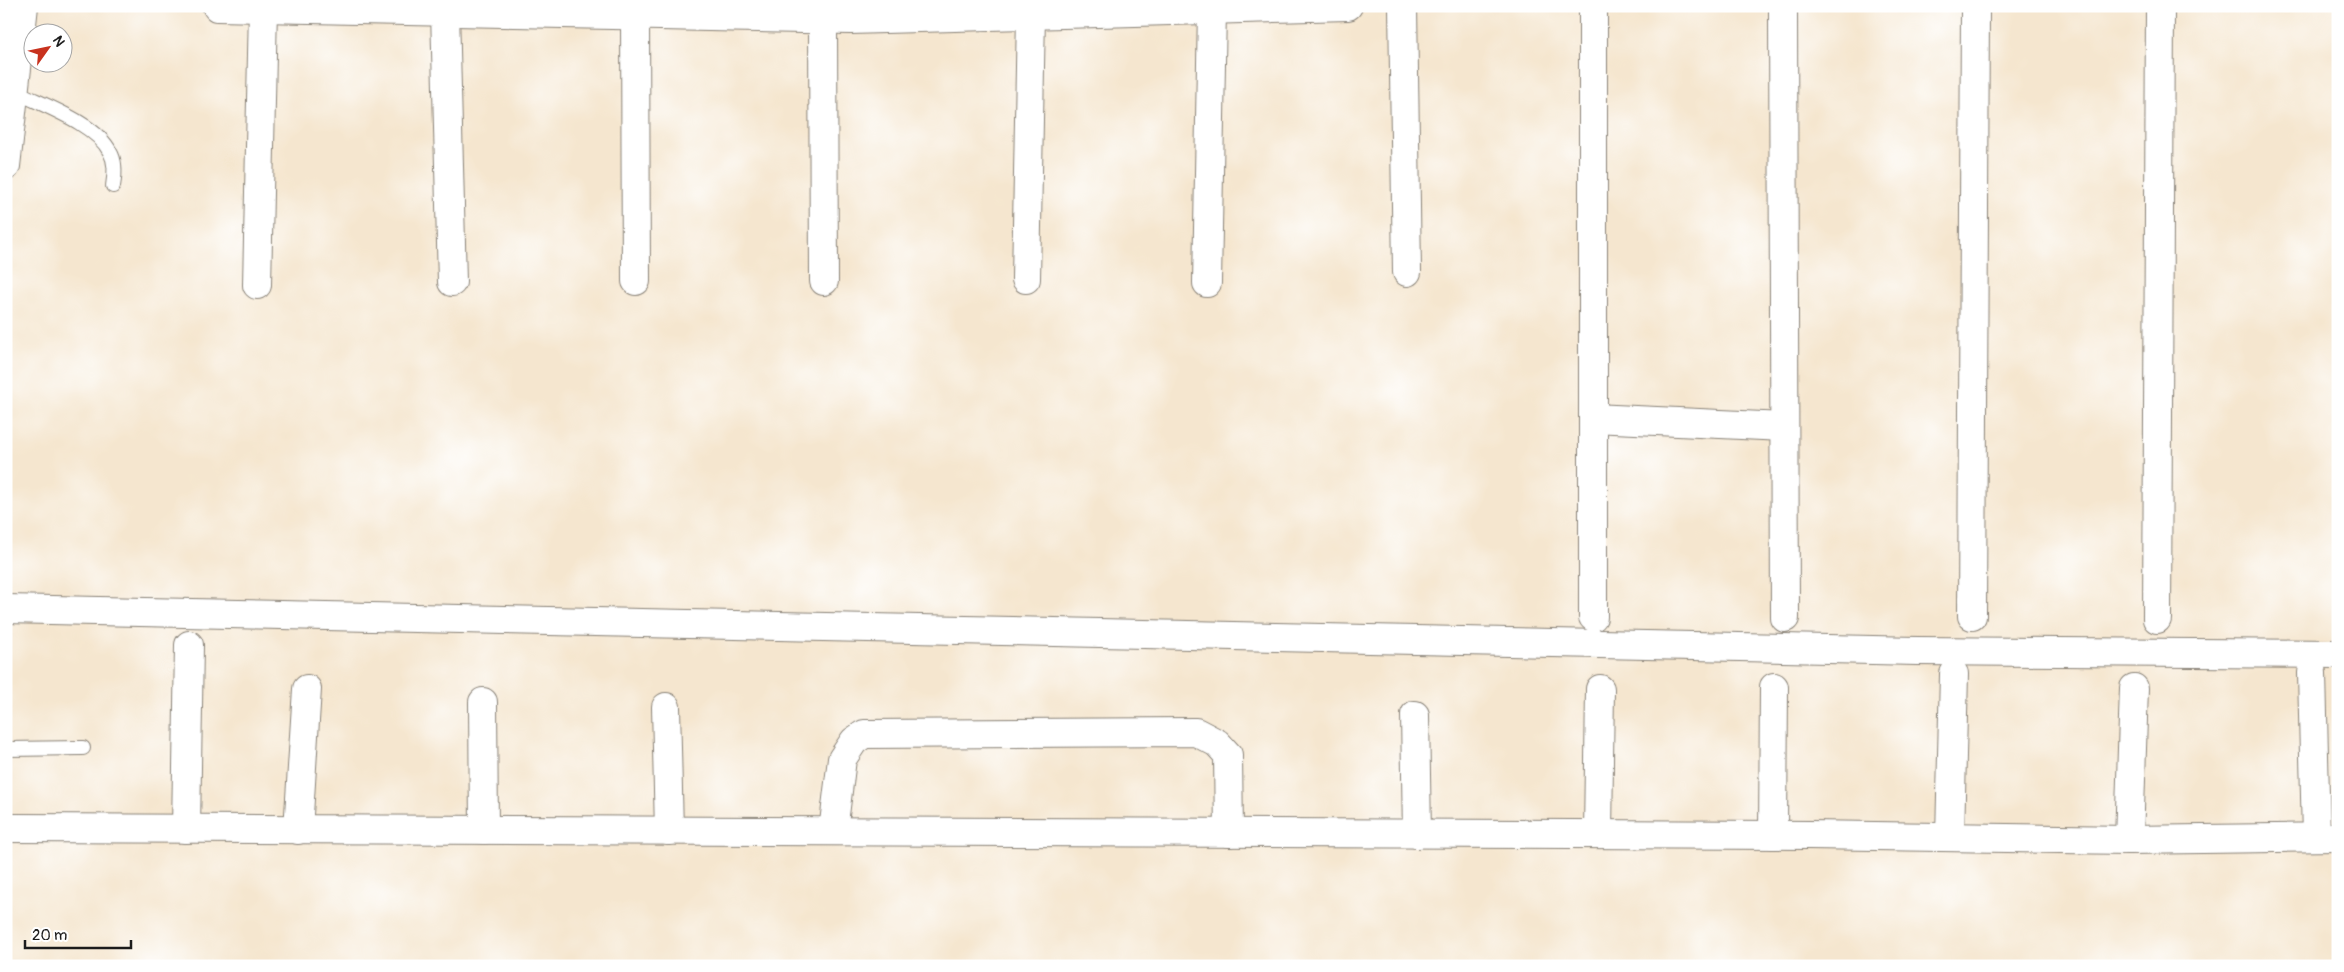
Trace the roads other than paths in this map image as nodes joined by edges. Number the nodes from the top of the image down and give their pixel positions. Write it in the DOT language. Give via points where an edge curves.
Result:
graph roads {
  1 [pos="24,6"];
  2 [pos="1348,6"];
  3 [pos="1403,6"];
  4 [pos="1593,6"];
  5 [pos="1783,6"];
  6 [pos="1975,6"];
  7 [pos="2160,6"];
  8 [pos="217,7"];
  9 [pos="263,8"];
  10 [pos="1212,9"];
  11 [pos="445,11"];
  12 [pos="1031,14"];
  13 [pos="635,15"];
  14 [pos="823,20"];
  15 [pos="13,80"];
  16 [pos="6,166"];
  17 [pos="113,186"];
  18 [pos="1407,272"];
  19 [pos="1026,279"];
  20 [pos="636,281"];
  21 [pos="824,281"];
  22 [pos="452,282"];
  23 [pos="1208,283"];
  24 [pos="256,285"];
  25 [pos="1593,418"];
  26 [pos="1784,427"];
  27 [pos="6,610"];
  28 [pos="1972,616"];
  29 [pos="1593,617"];
  30 [pos="1785,618"];
  31 [pos="2157,619"];
  32 [pos="189,645"];
  33 [pos="2338,654"];
  34 [pos="2312,673"];
  35 [pos="1954,674"];
  36 [pos="1774,687"];
  37 [pos="2134,688"];
  38 [pos="307,690"];
  39 [pos="1600,690"];
  40 [pos="483,702"];
  41 [pos="666,707"];
  42 [pos="1414,715"];
  43 [pos="83,748"];
  44 [pos="6,749"];
  45 [pos="6,828"];
  46 [pos="186,829"];
  47 [pos="298,830"];
  48 [pos="484,830"];
  49 [pos="669,831"];
  50 [pos="833,831"];
  51 [pos="1229,833"];
  52 [pos="1418,834"];
  53 [pos="1598,834"];
  54 [pos="1773,835"];
  55 [pos="1950,836"];
  56 [pos="2327,837"];
  57 [pos="2129,840"];
  1 -- 15 [label="street"];
  2 -- 10 [label="street"];
  3 -- 18 [label="street"];
  4 -- 25 [label="street"];
  5 -- 26 [label="street"];
  6 -- 28 [label="street"];
  7 -- 31 [label="street"];
  8 -- 9 [label="street"];
  9 -- 11 [label="street"];
  9 -- 24 [label="street"];
  10 -- 12 [label="street"];
  10 -- 23 [label="street"];
  11 -- 13 [label="street"];
  11 -- 22 [label="street"];
  12 -- 14 [label="street"];
  12 -- 19 [label="street"];
  13 -- 14 [label="street"];
  13 -- 20 [label="street"];
  14 -- 21 [label="street"];
  15 -- 16 [label="street"];
  15 -- 17 [label="lane" via="103,141 114,165"];
  25 -- 26 [label="street"];
  25 -- 29 [label="street"];
  26 -- 30 [label="street"];
  27 -- 33 [label="street" via="1917,652"];
  32 -- 46 [label="street"];
  34 -- 56 [label="street"];
  35 -- 55 [label="street"];
  36 -- 54 [label="street"];
  37 -- 57 [label="street"];
  38 -- 47 [label="street"];
  39 -- 53 [label="street"];
  40 -- 48 [label="street"];
  41 -- 49 [label="street"];
  42 -- 52 [label="street"];
  43 -- 44 [label="lane"];
  45 -- 46 [label="street"];
  46 -- 47 [label="street"];
  47 -- 48 [label="street"];
  48 -- 49 [label="street"];
  49 -- 50 [label="street"];
  50 -- 51 [label="street"];
  50 -- 51 [label="street" via="842,759 854,741 864,734 1196,732 1217,743 1228,755"];
  51 -- 52 [label="street"];
  52 -- 53 [label="street"];
  53 -- 54 [label="street"];
  54 -- 55 [label="street"];
  55 -- 57 [label="street"];
  56 -- 57 [label="street"];
}
